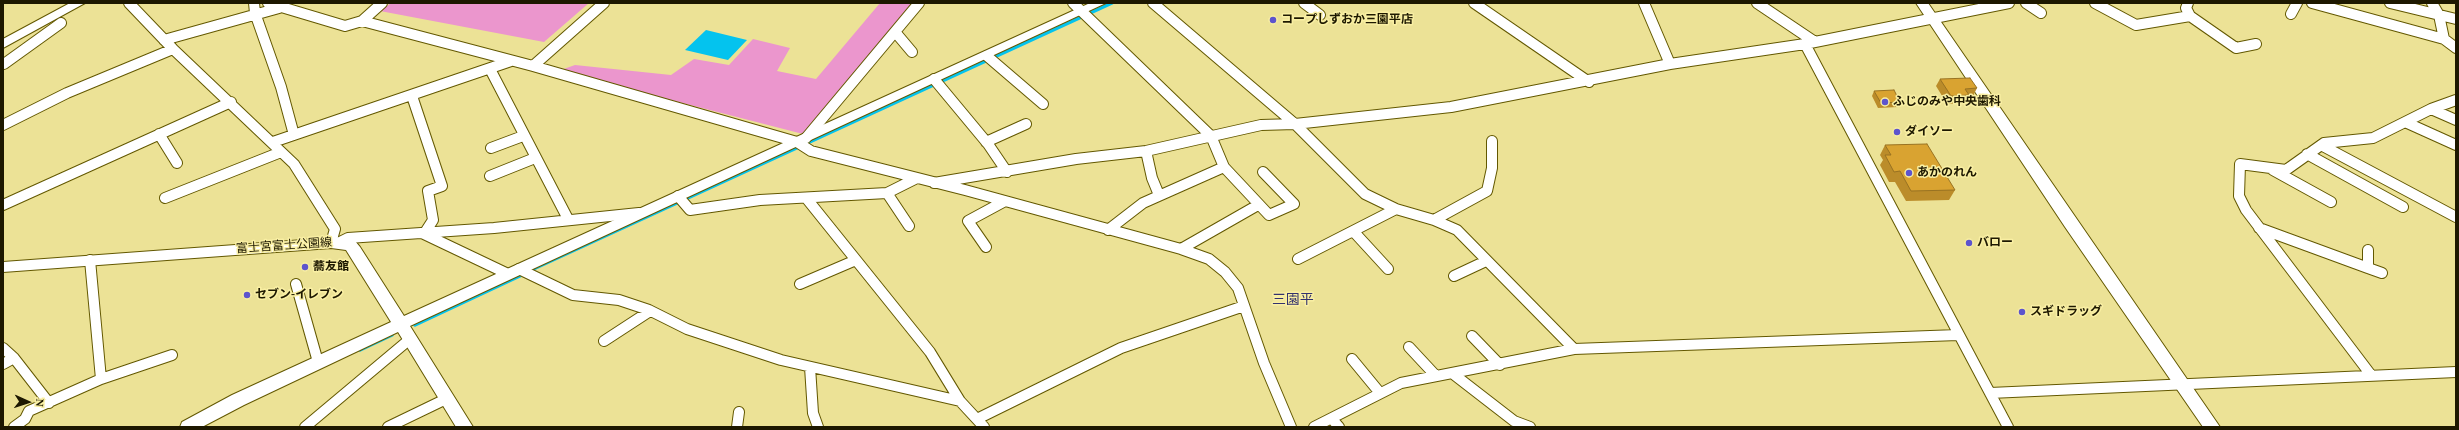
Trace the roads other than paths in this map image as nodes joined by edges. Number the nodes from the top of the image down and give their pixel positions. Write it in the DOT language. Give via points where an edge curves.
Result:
graph roads {
  1 [pos="79,3"];
  2 [pos="130,3"];
  3 [pos="254,3"];
  4 [pos="268,3"];
  5 [pos="382,3"];
  6 [pos="604,3"];
  7 [pos="920,3"];
  8 [pos="1100,3"];
  9 [pos="1153,3"];
  10 [pos="1304,3"];
  11 [pos="1474,3"];
  12 [pos="1644,3"];
  13 [pos="1757,3"];
  14 [pos="1922,3"];
  15 [pos="2009,3"];
  16 [pos="2026,3"];
  17 [pos="2095,3"];
  18 [pos="2188,3"];
  19 [pos="2297,3"];
  20 [pos="2312,3"];
  21 [pos="2390,3"];
  22 [pos="2432,3"];
  23 [pos="281,7"];
  24 [pos="1081,11"];
  25 [pos="2041,12"];
  26 [pos="255,13"];
  27 [pos="2291,14"];
  28 [pos="1320,15"];
  29 [pos="2439,15"];
  30 [pos="2190,16"];
  31 [pos="1931,17"];
  32 [pos="2456,19"];
  33 [pos="362,21"];
  34 [pos="60,23"];
  35 [pos="896,32"];
  36 [pos="164,40"];
  37 [pos="2444,40"];
  38 [pos="1815,42"];
  39 [pos="3,44"];
  40 [pos="1805,44"];
  41 [pos="2256,44"];
  42 [pos="2456,48"];
  43 [pos="173,49"];
  44 [pos="912,52"];
  45 [pos="989,58"];
  46 [pos="511,61"];
  47 [pos="3,64"];
  48 [pos="1670,64"];
  49 [pos="533,66"];
  50 [pos="490,69"];
  51 [pos="936,82"];
  52 [pos="1589,82"];
  53 [pos="412,96"];
  54 [pos="2456,100"];
  55 [pos="231,102"];
  56 [pos="1043,104"];
  57 [pos="2431,109"];
  58 [pos="2456,120"];
  59 [pos="2405,122"];
  60 [pos="1026,124"];
  61 [pos="1295,124"];
  62 [pos="3,125"];
  63 [pos="159,134"];
  64 [pos="294,135"];
  65 [pos="523,136"];
  66 [pos="1211,136"];
  67 [pos="1492,141"];
  68 [pos="273,142"];
  69 [pos="986,142"];
  70 [pos="802,143"];
  71 [pos="2321,145"];
  72 [pos="2456,145"];
  73 [pos="491,148"];
  74 [pos="1146,151"];
  75 [pos="281,152"];
  76 [pos="2307,154"];
  77 [pos="535,158"];
  78 [pos="177,163"];
  79 [pos="1224,167"];
  80 [pos="2273,170"];
  81 [pos="1006,172"];
  82 [pos="1263,172"];
  83 [pos="490,176"];
  84 [pos="916,179"];
  85 [pos="934,183"];
  86 [pos="887,193"];
  87 [pos="1159,195"];
  88 [pos="165,198"];
  89 [pos="681,199"];
  90 [pos="807,199"];
  91 [pos="1005,201"];
  92 [pos="2331,202"];
  93 [pos="3,205"];
  94 [pos="1258,206"];
  95 [pos="2403,207"];
  96 [pos="1396,209"];
  97 [pos="639,213"];
  98 [pos="2456,217"];
  99 [pos="568,219"];
  100 [pos="1434,220"];
  101 [pos="909,226"];
  102 [pos="2259,228"];
  103 [pos="1108,230"];
  104 [pos="1354,232"];
  105 [pos="424,234"];
  106 [pos="336,243"];
  107 [pos="986,246"];
  108 [pos="1181,249"];
  109 [pos="2368,250"];
  110 [pos="1298,259"];
  111 [pos="90,260"];
  112 [pos="856,260"];
  113 [pos="1486,261"];
  114 [pos="3,267"];
  115 [pos="2368,268"];
  116 [pos="1388,269"];
  117 [pos="520,272"];
  118 [pos="2382,273"];
  119 [pos="1454,276"];
  120 [pos="296,284"];
  121 [pos="800,284"];
  122 [pos="1244,306"];
  123 [pos="650,311"];
  124 [pos="400,324"];
  125 [pos="1958,335"];
  126 [pos="1472,336"];
  127 [pos="410,340"];
  128 [pos="604,341"];
  129 [pos="1409,347"];
  130 [pos="3,348"];
  131 [pos="1574,349"];
  132 [pos="172,355"];
  133 [pos="14,358"];
  134 [pos="1352,359"];
  135 [pos="318,362"];
  136 [pos="3,364"];
  137 [pos="1500,365"];
  138 [pos="810,368"];
  139 [pos="2456,372"];
  140 [pos="1452,373"];
  141 [pos="2372,375"];
  142 [pos="1436,376"];
  143 [pos="101,379"];
  144 [pos="2182,383"];
  145 [pos="1380,393"];
  146 [pos="1990,393"];
  147 [pos="446,399"];
  148 [pos="960,401"];
  149 [pos="49,402"];
  150 [pos="739,412"];
  151 [pos="981,423"];
  152 [pos="1336,423"];
  153 [pos="14,427"];
  154 [pos="188,427"];
  155 [pos="306,427"];
  156 [pos="388,427"];
  157 [pos="465,427"];
  158 [pos="737,427"];
  159 [pos="818,427"];
  160 [pos="1291,427"];
  161 [pos="1314,427"];
  162 [pos="1530,427"];
  163 [pos="2008,427"];
  164 [pos="2212,427"];
  1 -- 39 [label="street"];
  2 -- 36 [label="street"];
  3 -- 26 [label="street"];
  4 -- 23 [label="street"];
  5 -- 33 [label="street"];
  6 -- 49 [label="street"];
  7 -- 35 [label="street"];
  8 -- 24 [label="street"];
  9 -- 61 [label="street"];
  10 -- 28 [label="street"];
  11 -- 52 [label="street"];
  12 -- 48 [label="street"];
  13 -- 38 [label="street"];
  14 -- 31 [label="street"];
  15 -- 31 [label="street" via="1987,9"];
  16 -- 25 [label="street"];
  17 -- 30 [label="street" via="2136,25"];
  18 -- 30 [label="street" via="2186,8"];
  19 -- 27 [label="street"];
  20 -- 37 [label="street"];
  21 -- 29 [label="street"];
  22 -- 29 [label="street"];
  23 -- 26 [label="street"];
  23 -- 33 [label="street" via="345,26"];
  24 -- 45 [label="street"];
  24 -- 66 [label="street"];
  26 -- 36 [label="street"];
  26 -- 64 [label="street" via="281,87"];
  29 -- 32 [label="street"];
  29 -- 37 [label="street"];
  30 -- 41 [label="street" via="2236,48"];
  31 -- 38 [label="street"];
  31 -- 144 [label="street" via="2070,224"];
  33 -- 46 [label="street"];
  34 -- 47 [label="street"];
  35 -- 44 [label="street"];
  35 -- 70 [label="street"];
  36 -- 43 [label="street"];
  37 -- 42 [label="street"];
  38 -- 40 [label="street"];
  40 -- 48 [label="street"];
  40 -- 125 [label="street"];
  43 -- 55 [label="street"];
  43 -- 62 [label="street" via="67,93"];
  45 -- 51 [label="street"];
  45 -- 56 [label="street"];
  46 -- 49 [label="street"];
  46 -- 50 [label="street"];
  48 -- 52 [label="street"];
  49 -- 70 [label="street"];
  50 -- 53 [label="street"];
  50 -- 65 [label="street"];
  51 -- 69 [label="street"];
  51 -- 70 [label="street"];
  52 -- 61 [label="street" via="1452,107"];
  53 -- 64 [label="street"];
  53 -- 105 [label="street" via="442,186 428,191 433,220"];
  54 -- 57 [label="street"];
  55 -- 63 [label="street"];
  55 -- 68 [label="street"];
  57 -- 58 [label="street"];
  57 -- 59 [label="street"];
  59 -- 71 [label="street" via="2373,138"];
  59 -- 72 [label="street"];
  60 -- 69 [label="street"];
  61 -- 66 [label="street" via="1261,125"];
  61 -- 96 [label="street" via="1365,194"];
  63 -- 78 [label="street"];
  63 -- 93 [label="street"];
  64 -- 68 [label="street"];
  65 -- 73 [label="street"];
  65 -- 77 [label="street"];
  66 -- 74 [label="street"];
  66 -- 79 [label="street"];
  67 -- 100 [label="street" via="1492,168 1487,192"];
  68 -- 75 [label="street"];
  69 -- 81 [label="street"];
  70 -- 84 [label="street"];
  70 -- 89 [label="street"];
  71 -- 76 [label="street"];
  71 -- 98 [label="street"];
  74 -- 81 [label="street" via="1076,159"];
  74 -- 87 [label="street"];
  75 -- 88 [label="street"];
  75 -- 106 [label="street" via="294,164 335,229"];
  76 -- 80 [label="street" via="2286,170"];
  76 -- 95 [label="street"];
  77 -- 83 [label="street"];
  77 -- 99 [label="street"];
  79 -- 87 [label="street"];
  79 -- 94 [label="street"];
  80 -- 92 [label="street"];
  80 -- 102 [label="street" via="2240,164 2239,196"];
  81 -- 85 [label="street"];
  82 -- 94 [label="street" via="1294,204 1269,215"];
  84 -- 85 [label="street"];
  84 -- 86 [label="street"];
  85 -- 91 [label="street"];
  86 -- 90 [label="street"];
  86 -- 101 [label="street"];
  87 -- 103 [label="street" via="1143,203"];
  89 -- 90 [label="street" via="690,210 760,200"];
  89 -- 97 [label="street"];
  90 -- 112 [label="street"];
  91 -- 103 [label="street"];
  91 -- 107 [label="street" via="968,221"];
  94 -- 108 [label="street"];
  96 -- 100 [label="street"];
  96 -- 104 [label="street"];
  97 -- 99 [label="street"];
  97 -- 117 [label="street"];
  99 -- 105 [label="street"];
  100 -- 113 [label="street" via="1457,230"];
  102 -- 115 [label="street"];
  102 -- 141 [label="street"];
  103 -- 108 [label="street"];
  104 -- 110 [label="street"];
  104 -- 116 [label="street"];
  105 -- 106 [label="street" via="348,238"];
  105 -- 117 [label="street"];
  106 -- 111 [label="street, 富士宮富士公園線"];
  106 -- 124 [label="street, 富士宮富士公園線" via="350,245 355,251"];
  108 -- 122 [label="street" via="1209,259 1225,272 1238,288"];
  109 -- 115 [label="street"];
  111 -- 114 [label="street, 富士宮富士公園線"];
  111 -- 143 [label="street"];
  112 -- 121 [label="street"];
  112 -- 148 [label="street" via="930,352"];
  113 -- 119 [label="street"];
  113 -- 131 [label="street"];
  115 -- 118 [label="street"];
  117 -- 123 [label="street" via="573,295 620,300"];
  117 -- 124 [label="street"];
  120 -- 135 [label="street"];
  122 -- 151 [label="street" via="1121,348"];
  122 -- 160 [label="street"];
  123 -- 128 [label="street"];
  123 -- 138 [label="street" via="687,329"];
  124 -- 127 [label="street, 富士宮富士公園線"];
  124 -- 135 [label="street"];
  125 -- 131 [label="street"];
  125 -- 146 [label="street"];
  126 -- 137 [label="street"];
  127 -- 147 [label="street, 富士宮富士公園線"];
  127 -- 155 [label="street"];
  129 -- 142 [label="street"];
  130 -- 133 [label="street"];
  131 -- 137 [label="street"];
  132 -- 143 [label="street"];
  133 -- 136 [label="street"];
  133 -- 149 [label="street"];
  134 -- 145 [label="street"];
  135 -- 154 [label="street"];
  137 -- 140 [label="street"];
  138 -- 148 [label="street"];
  138 -- 159 [label="street" via="813,413"];
  139 -- 141 [label="street"];
  140 -- 142 [label="street"];
  140 -- 162 [label="street" via="1514,421"];
  141 -- 144 [label="street"];
  142 -- 145 [label="street" via="1401,383"];
  143 -- 149 [label="street"];
  144 -- 146 [label="street"];
  144 -- 164 [label="street"];
  145 -- 152 [label="street"];
  146 -- 163 [label="street"];
  147 -- 156 [label="street"];
  147 -- 157 [label="street, 富士宮富士公園線"];
  148 -- 151 [label="street"];
  149 -- 153 [label="street" via="29,411 25,420"];
  150 -- 158 [label="street"];
  152 -- 161 [label="street"];
}
